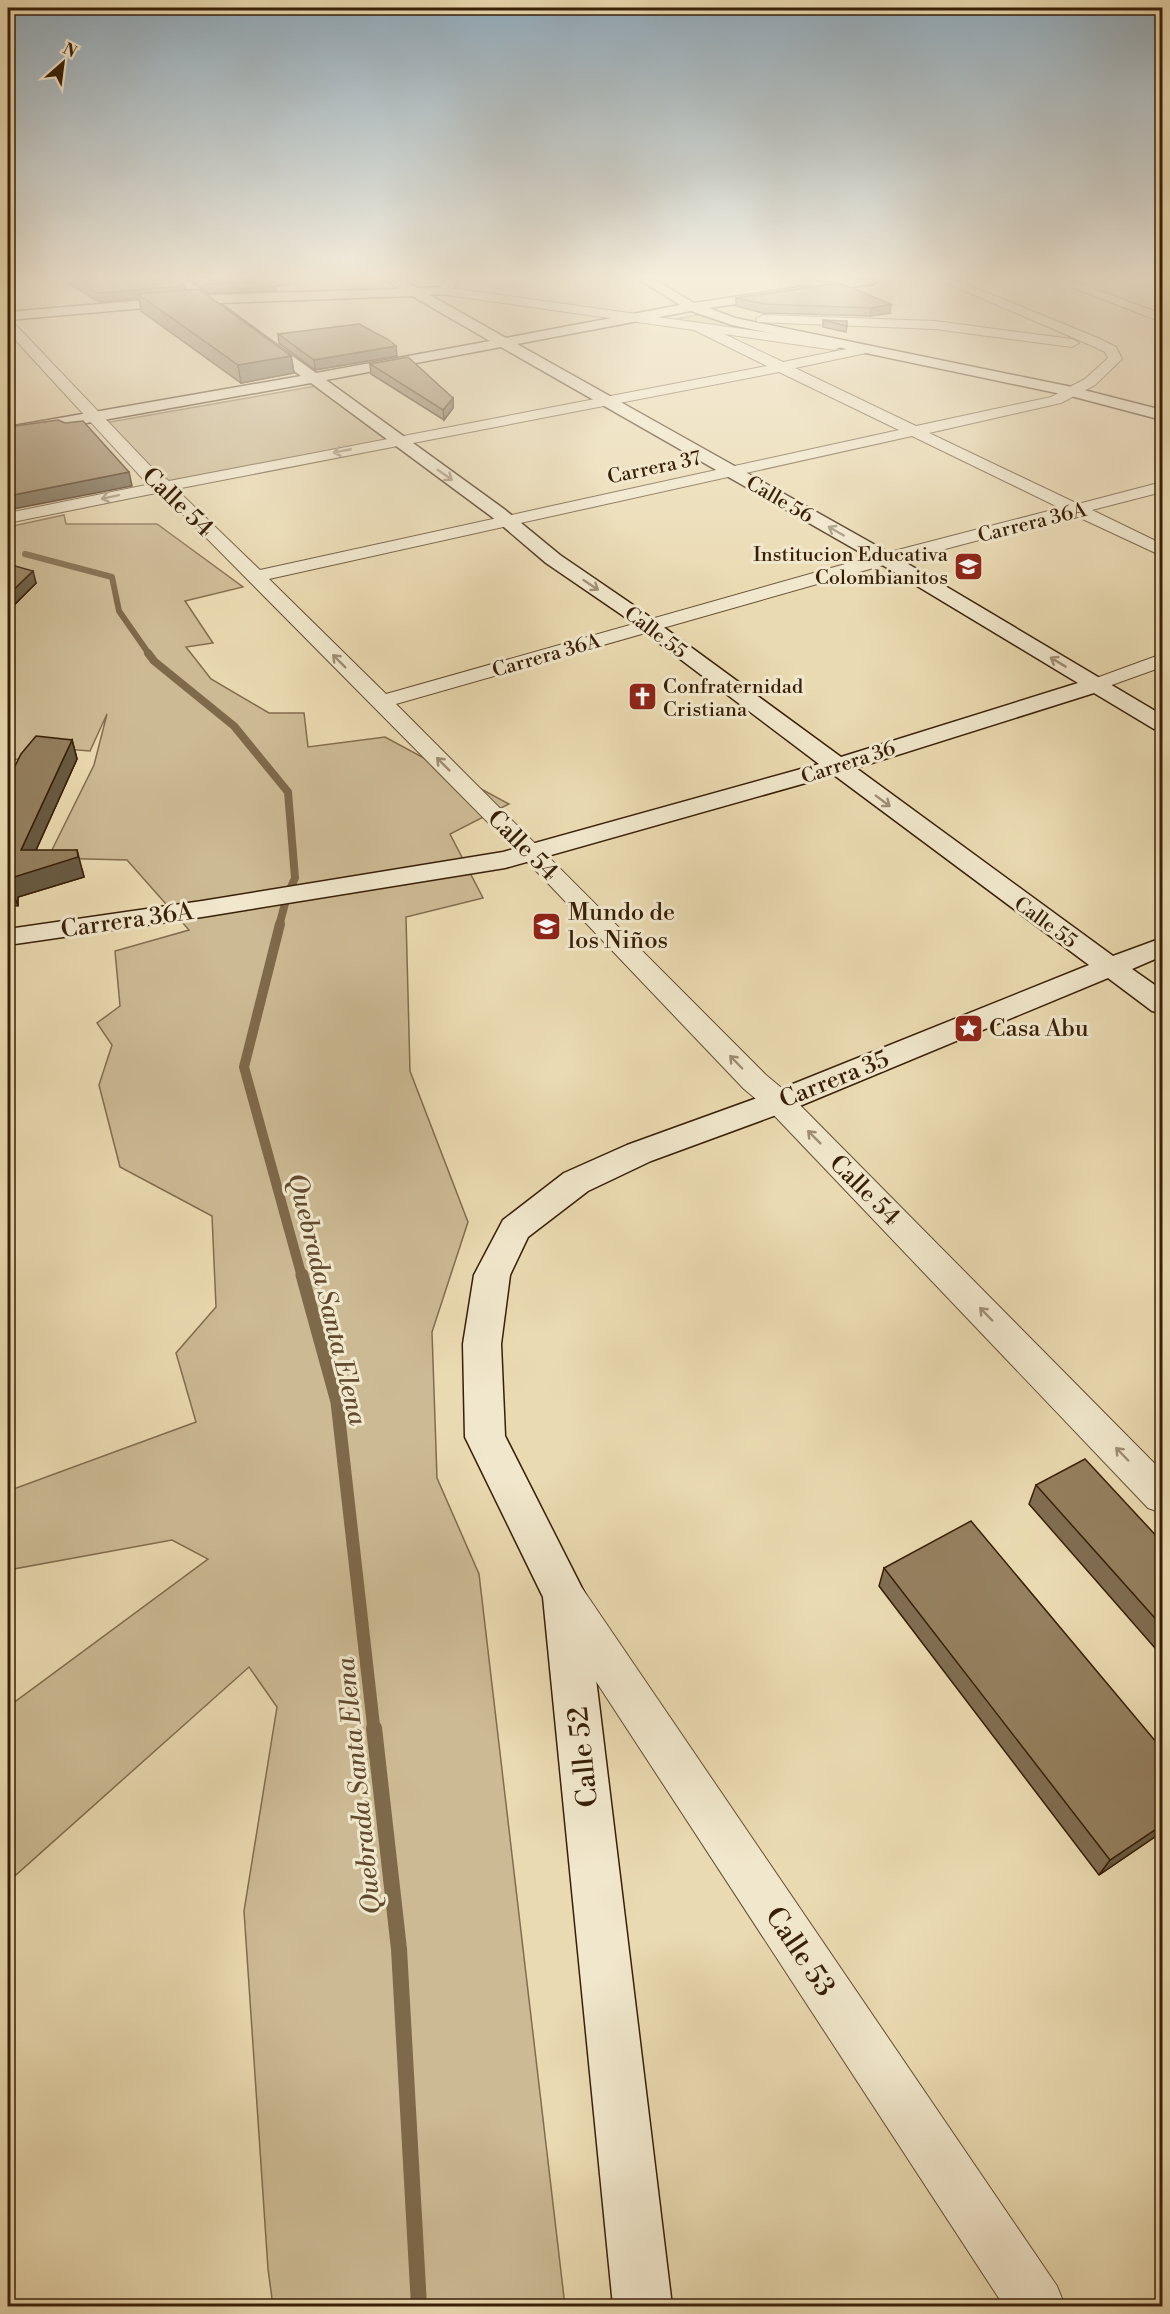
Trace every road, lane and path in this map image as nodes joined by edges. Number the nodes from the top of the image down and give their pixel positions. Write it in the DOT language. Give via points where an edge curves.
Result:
graph roads {
  1 [pos="66,388"];
  2 [pos="256,388"];
  3 [pos="325,388"];
  4 [pos="582,388"];
  5 [pos="674,388"];
  6 [pos="825,388"];
  7 [pos="1053,388"];
  8 [pos="1079,388"];
  9 [pos="1072,392"];
  10 [pos="606,402"];
  11 [pos="1162,415"];
  12 [pos="93,417"];
  13 [pos="912,430"];
  14 [pos="8,432"];
  15 [pos="397,441"];
  16 [pos="733,472"];
  17 [pos="164,485"];
  18 [pos="1162,487"];
  19 [pos="1078,511"];
  20 [pos="8,518"];
  21 [pos="509,522"];
  22 [pos="1162,551"];
  23 [pos="886,559"];
  24 [pos="256,576"];
  25 [pos="648,626"];
  26 [pos="1162,660"];
  27 [pos="1095,685"];
  28 [pos="381,702"];
  29 [pos="1162,724"];
  30 [pos="836,766"];
  31 [pos="530,853"];
  32 [pos="8,937"];
  33 [pos="1162,946"];
  34 [pos="1111,967"];
  35 [pos="1162,1005"];
  36 [pos="779,1102"];
  37 [pos="515,1229"];
  38 [pos="1162,1496"];
  39 [pos="564,1596"];
  40 [pos="643,2307"];
  41 [pos="1037,2307"];
  1 -- 12 [label="street, Calle 54"];
  2 -- 12 [label="street"];
  3 -- 15 [label="street, Calle 55"];
  4 -- 10 [label="street, Calle 56"];
  5 -- 10 [label="street"];
  6 -- 13 [label="street"];
  7 -- 9 [label="street"];
  8 -- 9 [label="street, Carrera 37"];
  9 -- 11 [label="street"];
  9 -- 13 [label="street, Carrera 37" via="1056,400"];
  10 -- 15 [label="street"];
  10 -- 16 [label="street, Calle 56"];
  12 -- 14 [label="street"];
  12 -- 17 [label="street, Calle 54" via="149,475"];
  13 -- 16 [label="street, Carrera 37"];
  13 -- 19 [label="street"];
  15 -- 17 [label="street, one-way"];
  15 -- 21 [label="street, Calle 55, one-way"];
  16 -- 21 [label="street, Carrera 37"];
  23 -- 16 [label="street, Calle 56, one-way"];
  17 -- 20 [label="street, one-way"];
  17 -- 24 [label="street, Calle 54"];
  18 -- 19 [label="street, Carrera 36A"];
  19 -- 22 [label="street"];
  19 -- 23 [label="street, Carrera 36A"];
  21 -- 24 [label="street, Carrera 37"];
  21 -- 25 [label="street, Calle 55, one-way" via="553,559"];
  23 -- 25 [label="street, Carrera 36A"];
  27 -- 23 [label="street, Calle 56, one-way"];
  28 -- 24 [label="street, Calle 54, one-way"];
  25 -- 28 [label="street, Carrera 36A"];
  25 -- 30 [label="street, Calle 55"];
  26 -- 27 [label="street, Carrera 36"];
  27 -- 29 [label="street, Calle 56"];
  27 -- 30 [label="street, Carrera 36"];
  31 -- 28 [label="street, Calle 54, one-way"];
  30 -- 31 [label="street, Carrera 36"];
  30 -- 34 [label="street, Calle 55, one-way"];
  31 -- 32 [label="street, Carrera 36A" via="467,867"];
  36 -- 31 [label="street, Calle 54, one-way" via="746,1074"];
  33 -- 34 [label="street, Carrera 35"];
  34 -- 35 [label="street, Calle 55"];
  34 -- 36 [label="street, Carrera 35"];
  36 -- 37 [label="street, Carrera 35" via="639,1153 576,1182"];
  38 -- 36 [label="street, Calle 54, one-way"];
  37 -- 39 [label="street, Calle 52" via="492,1275 482,1344 485,1437"];
  39 -- 40 [label="street, Calle 52"];
  39 -- 41 [label="street, Calle 53"];
}
